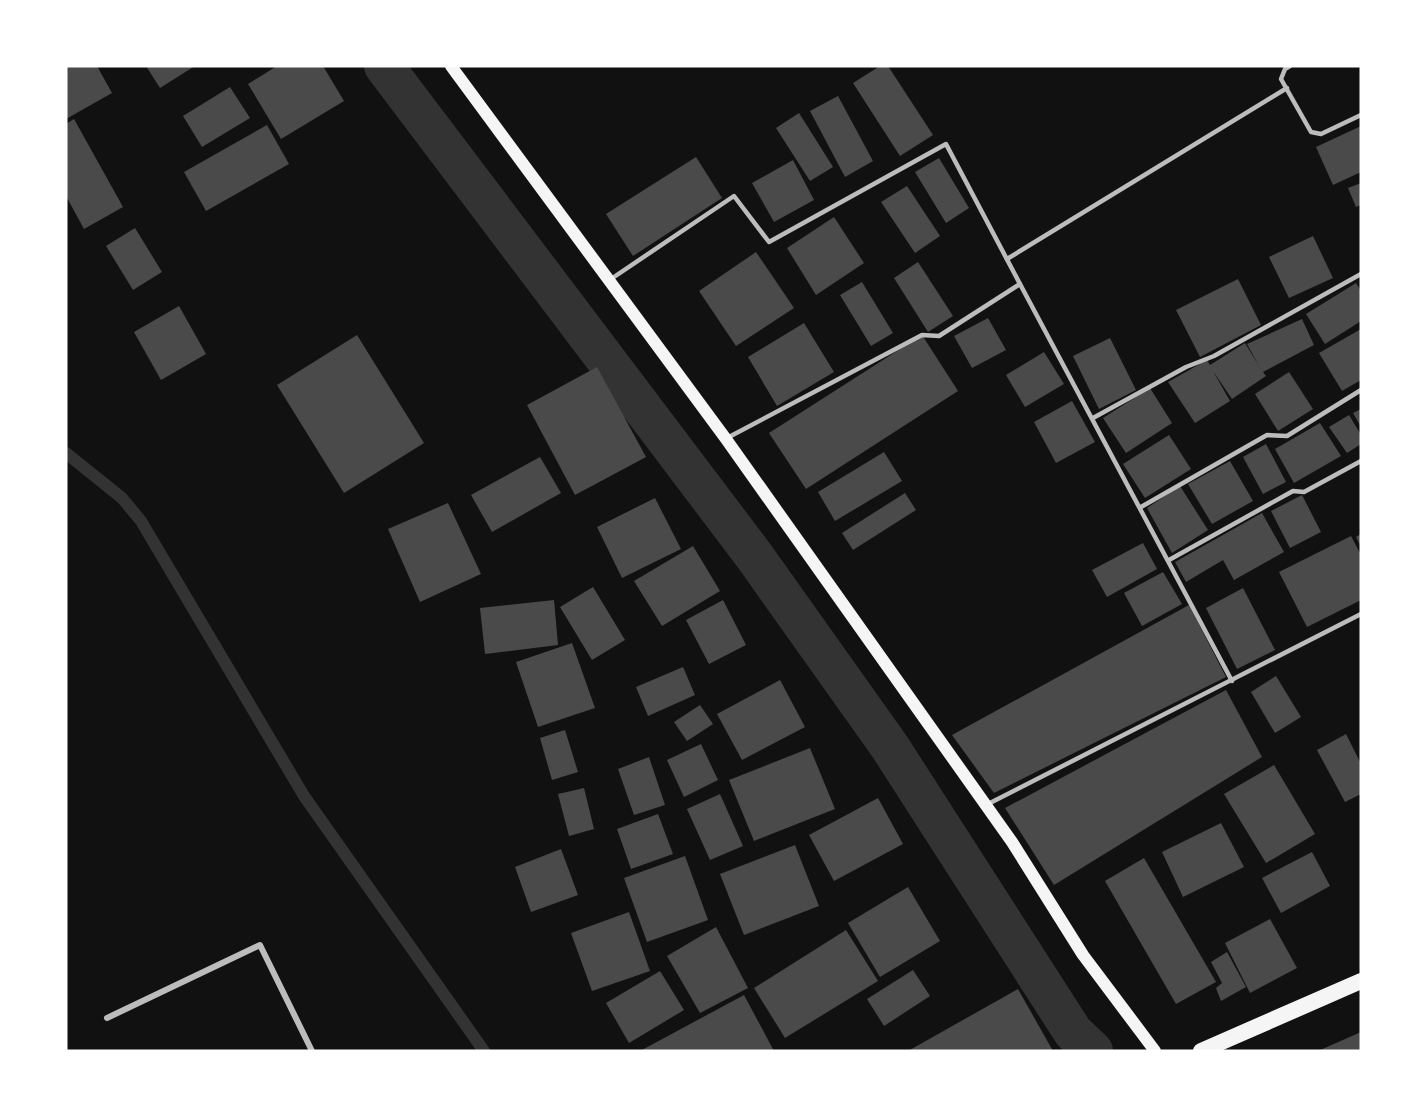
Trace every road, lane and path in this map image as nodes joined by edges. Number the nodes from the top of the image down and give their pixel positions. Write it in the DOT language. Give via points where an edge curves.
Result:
graph roads {
  1 [pos="451,66"];
  2 [pos="1290,66"];
  3 [pos="1287,88"];
  4 [pos="1361,115"];
  5 [pos="1007,259"];
  6 [pos="1361,274"];
  7 [pos="608,280"];
  8 [pos="1020,284"];
  9 [pos="1361,390"];
  10 [pos="1093,418"];
  11 [pos="726,439"];
  12 [pos="1361,461"];
  13 [pos="1141,507"];
  14 [pos="1168,560"];
  15 [pos="1361,614"];
  16 [pos="1232,681"];
  17 [pos="985,806"];
  18 [pos="1361,981"];
  19 [pos="107,1018"];
  20 [pos="312,1051"];
  21 [pos="1155,1051"];
  22 [pos="1201,1051"];
  1 -- 7 [label="main road"];
  2 -- 3 [label="lane" via="1281,79"];
  3 -- 4 [label="lane" via="1311,132 1317,135"];
  3 -- 5 [label="lane"];
  5 -- 7 [label="lane" via="946,144 769,242 734,196"];
  5 -- 8 [label="lane"];
  6 -- 10 [label="lane"];
  7 -- 11 [label="main road"];
  8 -- 10 [label="lane"];
  8 -- 11 [label="lane" via="939,336 922,335"];
  9 -- 13 [label="lane" via="1287,436 1267,435"];
  10 -- 13 [label="lane"];
  11 -- 17 [label="main road"];
  12 -- 14 [label="lane" via="1304,492 1293,490"];
  13 -- 14 [label="lane"];
  14 -- 16 [label="lane"];
  15 -- 16 [label="lane"];
  16 -- 17 [label="lane"];
  17 -- 21 [label="main road" via="1083,955"];
  18 -- 22 [label="highway"];
  19 -- 20 [label="street" via="260,945"];
}
